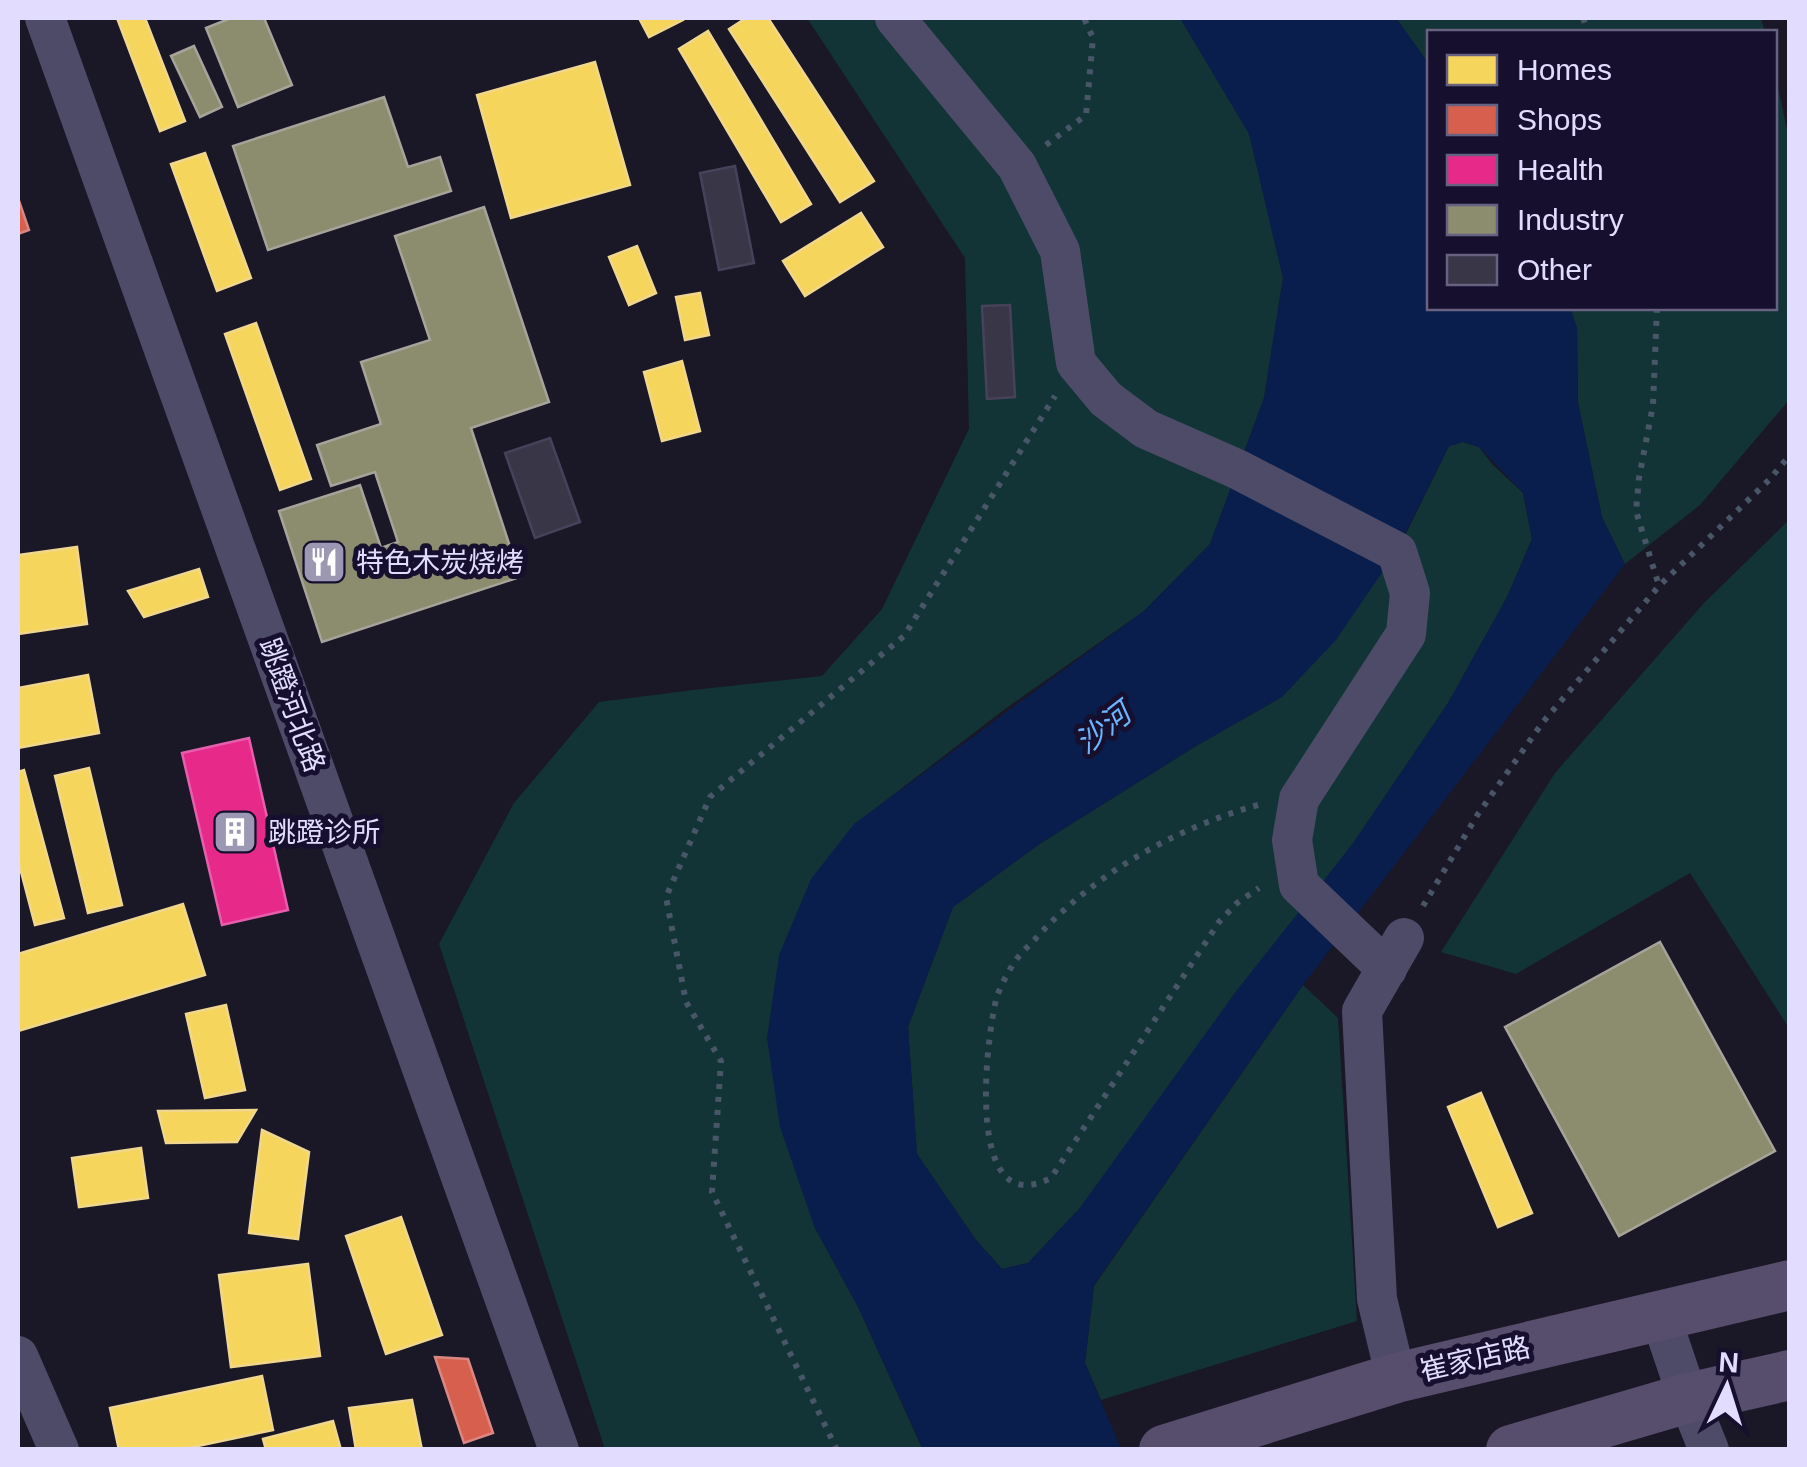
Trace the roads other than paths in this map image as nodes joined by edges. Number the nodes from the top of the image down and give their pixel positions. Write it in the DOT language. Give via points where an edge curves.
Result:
graph roads {
  1 [pos="45,18"];
  2 [pos="895,18"];
  3 [pos="1790,1284"];
  4 [pos="1660,1315"];
  5 [pos="18,1356"];
  6 [pos="1790,1375"];
  7 [pos="1396,1378"];
  8 [pos="1688,1398"];
  9 [pos="59,1450"];
  10 [pos="559,1450"];
  11 [pos="1164,1450"];
  12 [pos="1511,1450"];
  13 [pos="1709,1450"];
  1 -- 10 [label="street, 跳蹬河北路"];
  2 -- 7 [label="street" via="1017,166 1060,252 1076,363 1106,399 1146,429 1396,552 1410,593 1406,634 1299,799 1292,840 1297,874 1385,951 1362,1010 1377,1299"];
  3 -- 4 [label="main road, 崔家店路"];
  4 -- 7 [label="main road, 崔家店路"];
  4 -- 8 [label="street"];
  5 -- 9 [label="street"];
  6 -- 8 [label="main road"];
  7 -- 11 [label="main road, 崔家店路"];
  8 -- 12 [label="main road"];
  8 -- 13 [label="street"];
}
